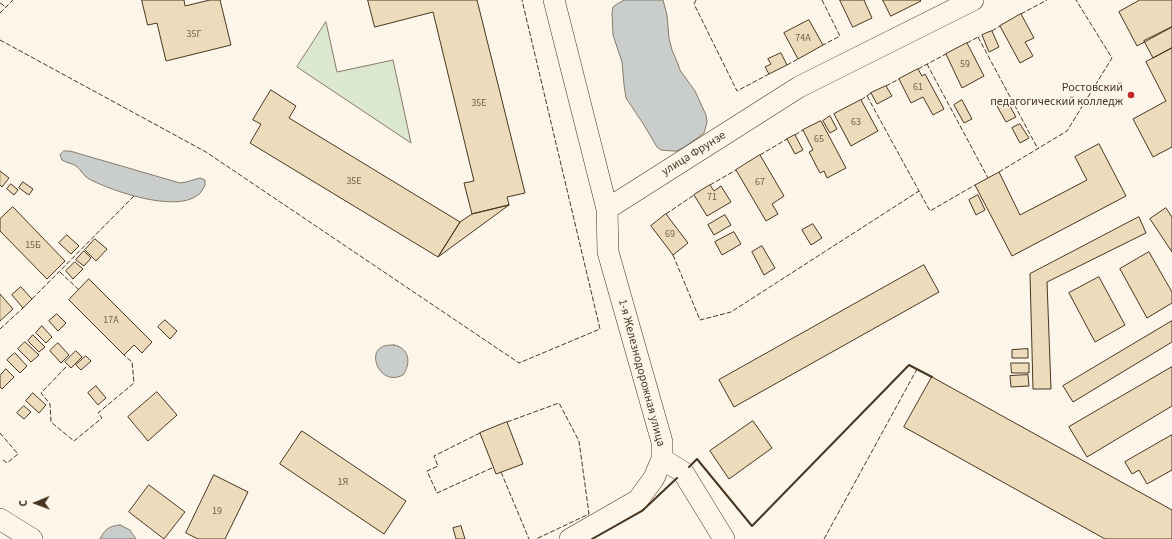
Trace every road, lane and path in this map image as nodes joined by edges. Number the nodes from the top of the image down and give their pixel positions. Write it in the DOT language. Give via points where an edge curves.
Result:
graph roads {
  1 [pos="554,0"];
  2 [pos="973,0"];
  3 [pos="607,210"];
  4 [pos="662,459"];
  5 [pos="0,519"];
  6 [pos="32,539"];
  7 [pos="570,539"];
  8 [pos="724,539"];
  1 -- 3 [label="street"];
  2 -- 3 [label="street, улица Фрунзе" via="799,87"];
  3 -- 4 [label="street, 1-я Железнодорожная улица" via="608,252 662,442"];
  4 -- 7 [label="street, 1-я Железнодорожная улица" via="654,478 638,500"];
  4 -- 8 [label="street" via="683,472"];
  5 -- 6 [label="street"];
}
